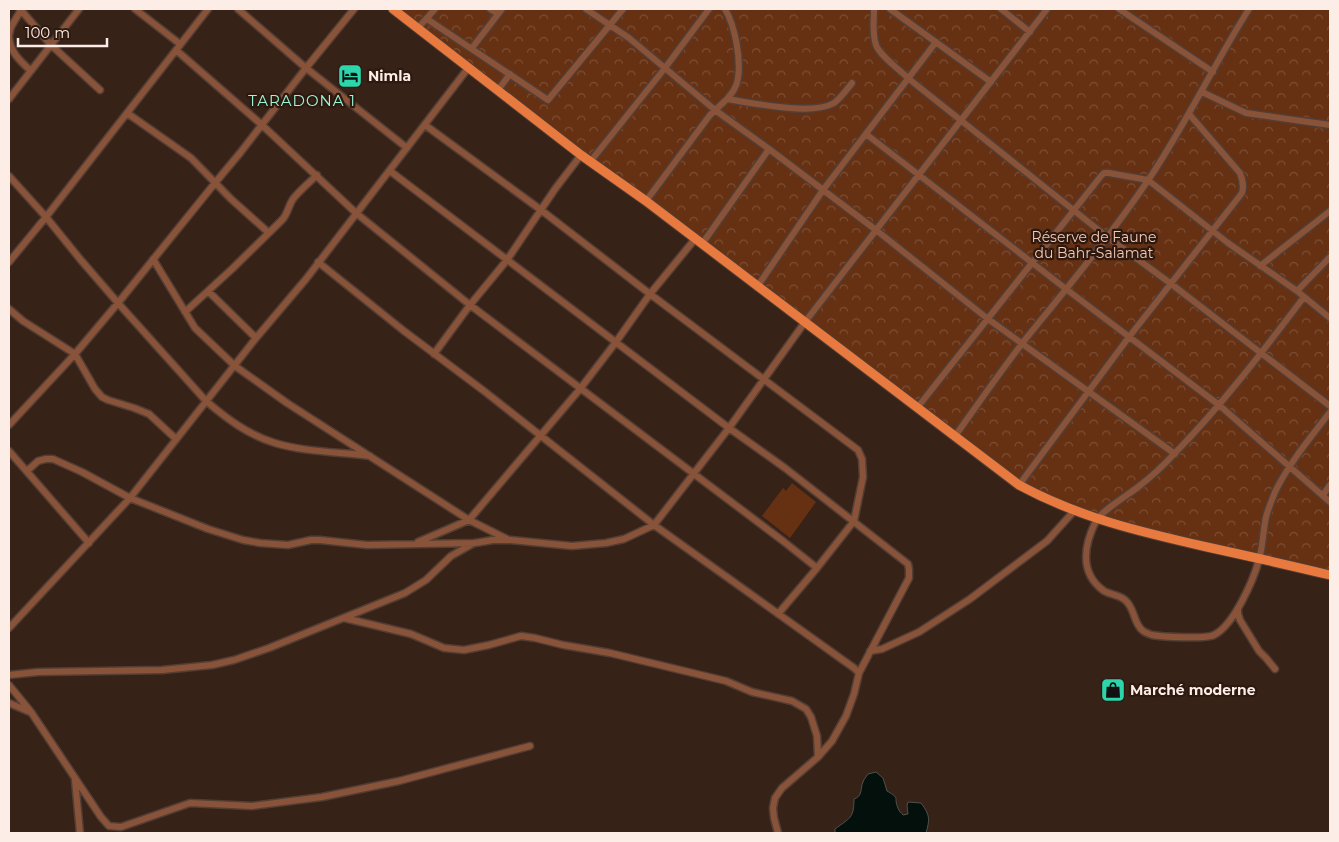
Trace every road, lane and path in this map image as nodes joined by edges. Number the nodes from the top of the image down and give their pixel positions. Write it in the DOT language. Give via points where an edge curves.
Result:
graph roads {
  1 [pos="21,9"];
  2 [pos="79,9"];
  3 [pos="135,9"];
  4 [pos="208,9"];
  5 [pos="238,9"];
  6 [pos="354,9"];
  7 [pos="393,9"];
  8 [pos="435,9"];
  9 [pos="490,9"];
  10 [pos="586,9"];
  11 [pos="623,9"];
  12 [pos="709,9"];
  13 [pos="725,9"];
  14 [pos="874,9"];
  15 [pos="890,9"];
  16 [pos="1001,9"];
  17 [pos="1047,9"];
  18 [pos="1119,9"];
  19 [pos="1249,9"];
  20 [pos="500,12"];
  21 [pos="427,19"];
  22 [pos="609,24"];
  23 [pos="418,28"];
  24 [pos="1030,32"];
  25 [pos="9,36"];
  26 [pos="936,42"];
  27 [pos="51,45"];
  28 [pos="178,47"];
  29 [pos="472,48"];
  30 [pos="469,67"];
  31 [pos="306,68"];
  32 [pos="665,68"];
  33 [pos="30,71"];
  34 [pos="1213,72"];
  35 [pos="510,74"];
  36 [pos="909,79"];
  37 [pos="990,82"];
  38 [pos="852,83"];
  39 [pos="100,90"];
  40 [pos="498,90"];
  41 [pos="1202,92"];
  42 [pos="9,99"];
  43 [pos="727,99"];
  44 [pos="715,110"];
  45 [pos="127,113"];
  46 [pos="1189,114"];
  47 [pos="961,120"];
  48 [pos="262,125"];
  49 [pos="425,125"];
  50 [pos="1330,125"];
  51 [pos="866,134"];
  52 [pos="408,148"];
  53 [pos="769,149"];
  54 [pos="581,155"];
  55 [pos="590,162"];
  56 [pos="390,172"];
  57 [pos="316,175"];
  58 [pos="9,176"];
  59 [pos="918,176"];
  60 [pos="1148,180"];
  61 [pos="215,183"];
  62 [pos="823,190"];
  63 [pos="646,202"];
  64 [pos="1074,209"];
  65 [pos="541,210"];
  66 [pos="1330,210"];
  67 [pos="356,213"];
  68 [pos="46,217"];
  69 [pos="876,230"];
  70 [pos="1212,230"];
  71 [pos="269,233"];
  72 [pos="1106,236"];
  73 [pos="698,242"];
  74 [pos="1330,258"];
  75 [pos="153,259"];
  76 [pos="507,260"];
  77 [pos="9,262"];
  78 [pos="318,262"];
  79 [pos="1033,263"];
  80 [pos="1260,266"];
  81 [pos="1170,283"];
  82 [pos="757,287"];
  83 [pos="1066,289"];
  84 [pos="1297,291"];
  85 [pos="208,292"];
  86 [pos="650,294"];
  87 [pos="1304,297"];
  88 [pos="118,303"];
  89 [pos="470,305"];
  90 [pos="9,309"];
  91 [pos="185,312"];
  92 [pos="1330,318"];
  93 [pos="988,319"];
  94 [pos="805,322"];
  95 [pos="1129,337"];
  96 [pos="256,338"];
  97 [pos="616,342"];
  98 [pos="1023,343"];
  99 [pos="1262,353"];
  100 [pos="75,354"];
  101 [pos="434,354"];
  102 [pos="235,366"];
  103 [pos="764,380"];
  104 [pos="580,389"];
  105 [pos="1088,392"];
  106 [pos="206,401"];
  107 [pos="1219,405"];
  108 [pos="1330,406"];
  109 [pos="916,408"];
  110 [pos="1330,412"];
  111 [pos="9,425"];
  112 [pos="729,428"];
  113 [pos="541,436"];
  114 [pos="955,436"];
  115 [pos="176,440"];
  116 [pos="9,451"];
  117 [pos="1175,454"];
  118 [pos="370,456"];
  119 [pos="1290,467"];
  120 [pos="27,471"];
  121 [pos="695,474"];
  122 [pos="1019,484"];
  123 [pos="1330,485"];
  124 [pos="1323,496"];
  125 [pos="130,498"];
  126 [pos="1330,502"];
  127 [pos="1075,510"];
  128 [pos="1096,519"];
  129 [pos="469,520"];
  130 [pos="854,520"];
  131 [pos="654,525"];
  132 [pos="510,540"];
  133 [pos="475,542"];
  134 [pos="90,543"];
  135 [pos="414,544"];
  136 [pos="1260,558"];
  137 [pos="817,568"];
  138 [pos="1330,575"];
  139 [pos="1238,608"];
  140 [pos="778,614"];
  141 [pos="344,618"];
  142 [pos="9,628"];
  143 [pos="870,651"];
  144 [pos="1274,670"];
  145 [pos="858,673"];
  146 [pos="9,675"];
  147 [pos="9,685"];
  148 [pos="9,703"];
  149 [pos="31,712"];
  150 [pos="530,746"];
  151 [pos="818,757"];
  152 [pos="75,778"];
  153 [pos="80,833"];
  154 [pos="778,833"];
  1 -- 25 [label="street"];
  1 -- 27 [label="street"];
  2 -- 27 [label="street"];
  3 -- 28 [label="street"];
  4 -- 28 [label="street"];
  5 -- 31 [label="street"];
  6 -- 31 [label="street"];
  7 -- 23 [label="main road"];
  8 -- 21 [label="street"];
  9 -- 20 [label="street"];
  10 -- 22 [label="street"];
  11 -- 22 [label="street"];
  12 -- 32 [label="street"];
  13 -- 43 [label="street" via="732,23 738,58 738,78"];
  14 -- 36 [label="street" via="876,47"];
  15 -- 26 [label="street"];
  16 -- 24 [label="street"];
  17 -- 24 [label="street"];
  18 -- 34 [label="street"];
  19 -- 34 [label="street"];
  20 -- 29 [label="street"];
  21 -- 23 [label="street"];
  21 -- 29 [label="street"];
  22 -- 32 [label="street"];
  22 -- 35 [label="street" via="548,100"];
  23 -- 30 [label="main road"];
  24 -- 37 [label="street"];
  25 -- 33 [label="street" via="14,53"];
  26 -- 36 [label="street"];
  26 -- 37 [label="street"];
  27 -- 33 [label="street"];
  27 -- 39 [label="street"];
  28 -- 45 [label="street"];
  28 -- 48 [label="street"];
  29 -- 35 [label="street"];
  30 -- 40 [label="main road"];
  30 -- 49 [label="street"];
  31 -- 48 [label="street"];
  31 -- 52 [label="street"];
  32 -- 44 [label="street"];
  32 -- 55 [label="street"];
  33 -- 42 [label="street"];
  34 -- 41 [label="street"];
  35 -- 40 [label="street"];
  36 -- 47 [label="street"];
  36 -- 51 [label="street"];
  37 -- 47 [label="street"];
  38 -- 43 [label="street" via="834,103 824,107 774,107"];
  40 -- 54 [label="main road"];
  41 -- 46 [label="street"];
  41 -- 50 [label="street" via="1246,113"];
  43 -- 44 [label="street"];
  44 -- 53 [label="street"];
  44 -- 63 [label="street"];
  45 -- 61 [label="street" via="191,158"];
  45 -- 68 [label="street"];
  46 -- 60 [label="street"];
  46 -- 70 [label="street" via="1240,173 1243,184 1242,194"];
  47 -- 59 [label="street"];
  47 -- 64 [label="street"];
  48 -- 57 [label="street"];
  48 -- 61 [label="street"];
  49 -- 52 [label="street"];
  49 -- 65 [label="street"];
  51 -- 59 [label="street"];
  51 -- 62 [label="street"];
  52 -- 56 [label="street"];
  53 -- 62 [label="street"];
  53 -- 73 [label="street"];
  54 -- 55 [label="main road"];
  54 -- 65 [label="street"];
  55 -- 63 [label="main road"];
  56 -- 67 [label="street"];
  56 -- 76 [label="street"];
  57 -- 67 [label="street"];
  57 -- 71 [label="street" via="292,200 286,216"];
  58 -- 68 [label="street"];
  59 -- 69 [label="street"];
  59 -- 79 [label="street"];
  60 -- 64 [label="street" via="1104,174"];
  60 -- 70 [label="street"];
  60 -- 72 [label="street"];
  61 -- 71 [label="street"];
  61 -- 75 [label="street"];
  62 -- 69 [label="street"];
  62 -- 82 [label="street"];
  63 -- 73 [label="main road"];
  64 -- 72 [label="street"];
  64 -- 79 [label="street"];
  65 -- 76 [label="street"];
  65 -- 86 [label="street"];
  66 -- 80 [label="street"];
  67 -- 78 [label="street"];
  67 -- 89 [label="street"];
  68 -- 77 [label="street"];
  68 -- 88 [label="street"];
  69 -- 93 [label="street"];
  69 -- 94 [label="street"];
  70 -- 80 [label="street"];
  70 -- 81 [label="street"];
  71 -- 85 [label="street"];
  72 -- 81 [label="street"];
  72 -- 83 [label="street"];
  73 -- 82 [label="main road"];
  73 -- 86 [label="street"];
  74 -- 84 [label="street"];
  75 -- 88 [label="street"];
  75 -- 91 [label="street"];
  76 -- 89 [label="street"];
  76 -- 97 [label="street"];
  78 -- 96 [label="street"];
  78 -- 101 [label="street"];
  79 -- 83 [label="street"];
  79 -- 93 [label="street"];
  80 -- 84 [label="street"];
  81 -- 95 [label="street"];
  81 -- 99 [label="street"];
  82 -- 94 [label="main road"];
  83 -- 95 [label="street"];
  83 -- 98 [label="street"];
  84 -- 87 [label="street"];
  85 -- 91 [label="street"];
  85 -- 96 [label="street"];
  86 -- 97 [label="street"];
  86 -- 103 [label="street"];
  87 -- 92 [label="street"];
  87 -- 99 [label="street"];
  88 -- 100 [label="street"];
  88 -- 106 [label="street"];
  89 -- 101 [label="street"];
  89 -- 104 [label="street"];
  90 -- 100 [label="street"];
  91 -- 102 [label="street" via="195,328"];
  93 -- 98 [label="street"];
  93 -- 109 [label="street"];
  94 -- 103 [label="street"];
  94 -- 109 [label="main road"];
  95 -- 105 [label="street"];
  95 -- 107 [label="street"];
  96 -- 102 [label="street"];
  97 -- 104 [label="street"];
  97 -- 112 [label="street"];
  98 -- 105 [label="street"];
  98 -- 114 [label="street"];
  99 -- 107 [label="street"];
  99 -- 108 [label="street"];
  100 -- 111 [label="street"];
  100 -- 115 [label="street" via="102,397 149,414"];
  101 -- 113 [label="street"];
  102 -- 106 [label="street"];
  102 -- 118 [label="street"];
  103 -- 112 [label="street"];
  103 -- 130 [label="street" via="858,450 863,477"];
  104 -- 113 [label="street"];
  104 -- 121 [label="street"];
  105 -- 117 [label="street"];
  105 -- 122 [label="street"];
  106 -- 115 [label="street"];
  106 -- 118 [label="street" via="237,425 274,443"];
  107 -- 117 [label="street"];
  107 -- 119 [label="street"];
  109 -- 114 [label="main road"];
  110 -- 119 [label="street"];
  112 -- 121 [label="street"];
  112 -- 130 [label="street"];
  113 -- 129 [label="street"];
  113 -- 131 [label="street"];
  114 -- 122 [label="main road"];
  115 -- 125 [label="street"];
  116 -- 120 [label="street"];
  117 -- 128 [label="street"];
  118 -- 129 [label="street"];
  119 -- 124 [label="street"];
  119 -- 136 [label="street" via="1271,502"];
  120 -- 125 [label="street" via="38,461 52,459"];
  120 -- 134 [label="street"];
  121 -- 131 [label="street"];
  121 -- 137 [label="street"];
  122 -- 127 [label="main road"];
  123 -- 124 [label="street"];
  124 -- 126 [label="street"];
  125 -- 134 [label="street"];
  125 -- 135 [label="street" via="208,529 260,543 288,545 320,540 367,545"];
  127 -- 128 [label="main road"];
  127 -- 143 [label="street" via="1047,541 970,599 919,632"];
  128 -- 136 [label="main road"];
  128 -- 139 [label="street" via="1088,541 1088,571 1106,592 1124,598 1136,624 1143,631 1151,635 1212,636 1225,626"];
  129 -- 132 [label="street"];
  129 -- 135 [label="street"];
  130 -- 137 [label="street"];
  130 -- 143 [label="street" via="908,564 909,569 909,578"];
  131 -- 132 [label="street" via="624,539 606,543 572,546"];
  131 -- 140 [label="street"];
  132 -- 133 [label="street"];
  133 -- 135 [label="street"];
  133 -- 141 [label="street" via="451,556 416,586"];
  134 -- 142 [label="street"];
  136 -- 138 [label="main road"];
  136 -- 139 [label="street"];
  137 -- 140 [label="street"];
  139 -- 144 [label="street" via="1240,620"];
  140 -- 145 [label="street"];
  141 -- 146 [label="street" via="269,648 212,664 162,670"];
  141 -- 151 [label="street" via="411,634 444,648 464,650 521,636 726,681 752,692 792,701 806,709 812,717 817,736"];
  143 -- 145 [label="street"];
  145 -- 151 [label="street" via="846,716 832,741"];
  147 -- 149 [label="street"];
  148 -- 149 [label="street"];
  149 -- 152 [label="street"];
  150 -- 152 [label="street" via="399,781 322,797 252,806 190,803 120,827 109,826"];
  151 -- 154 [label="street" via="775,798 773,808"];
  152 -- 153 [label="street"];
}
